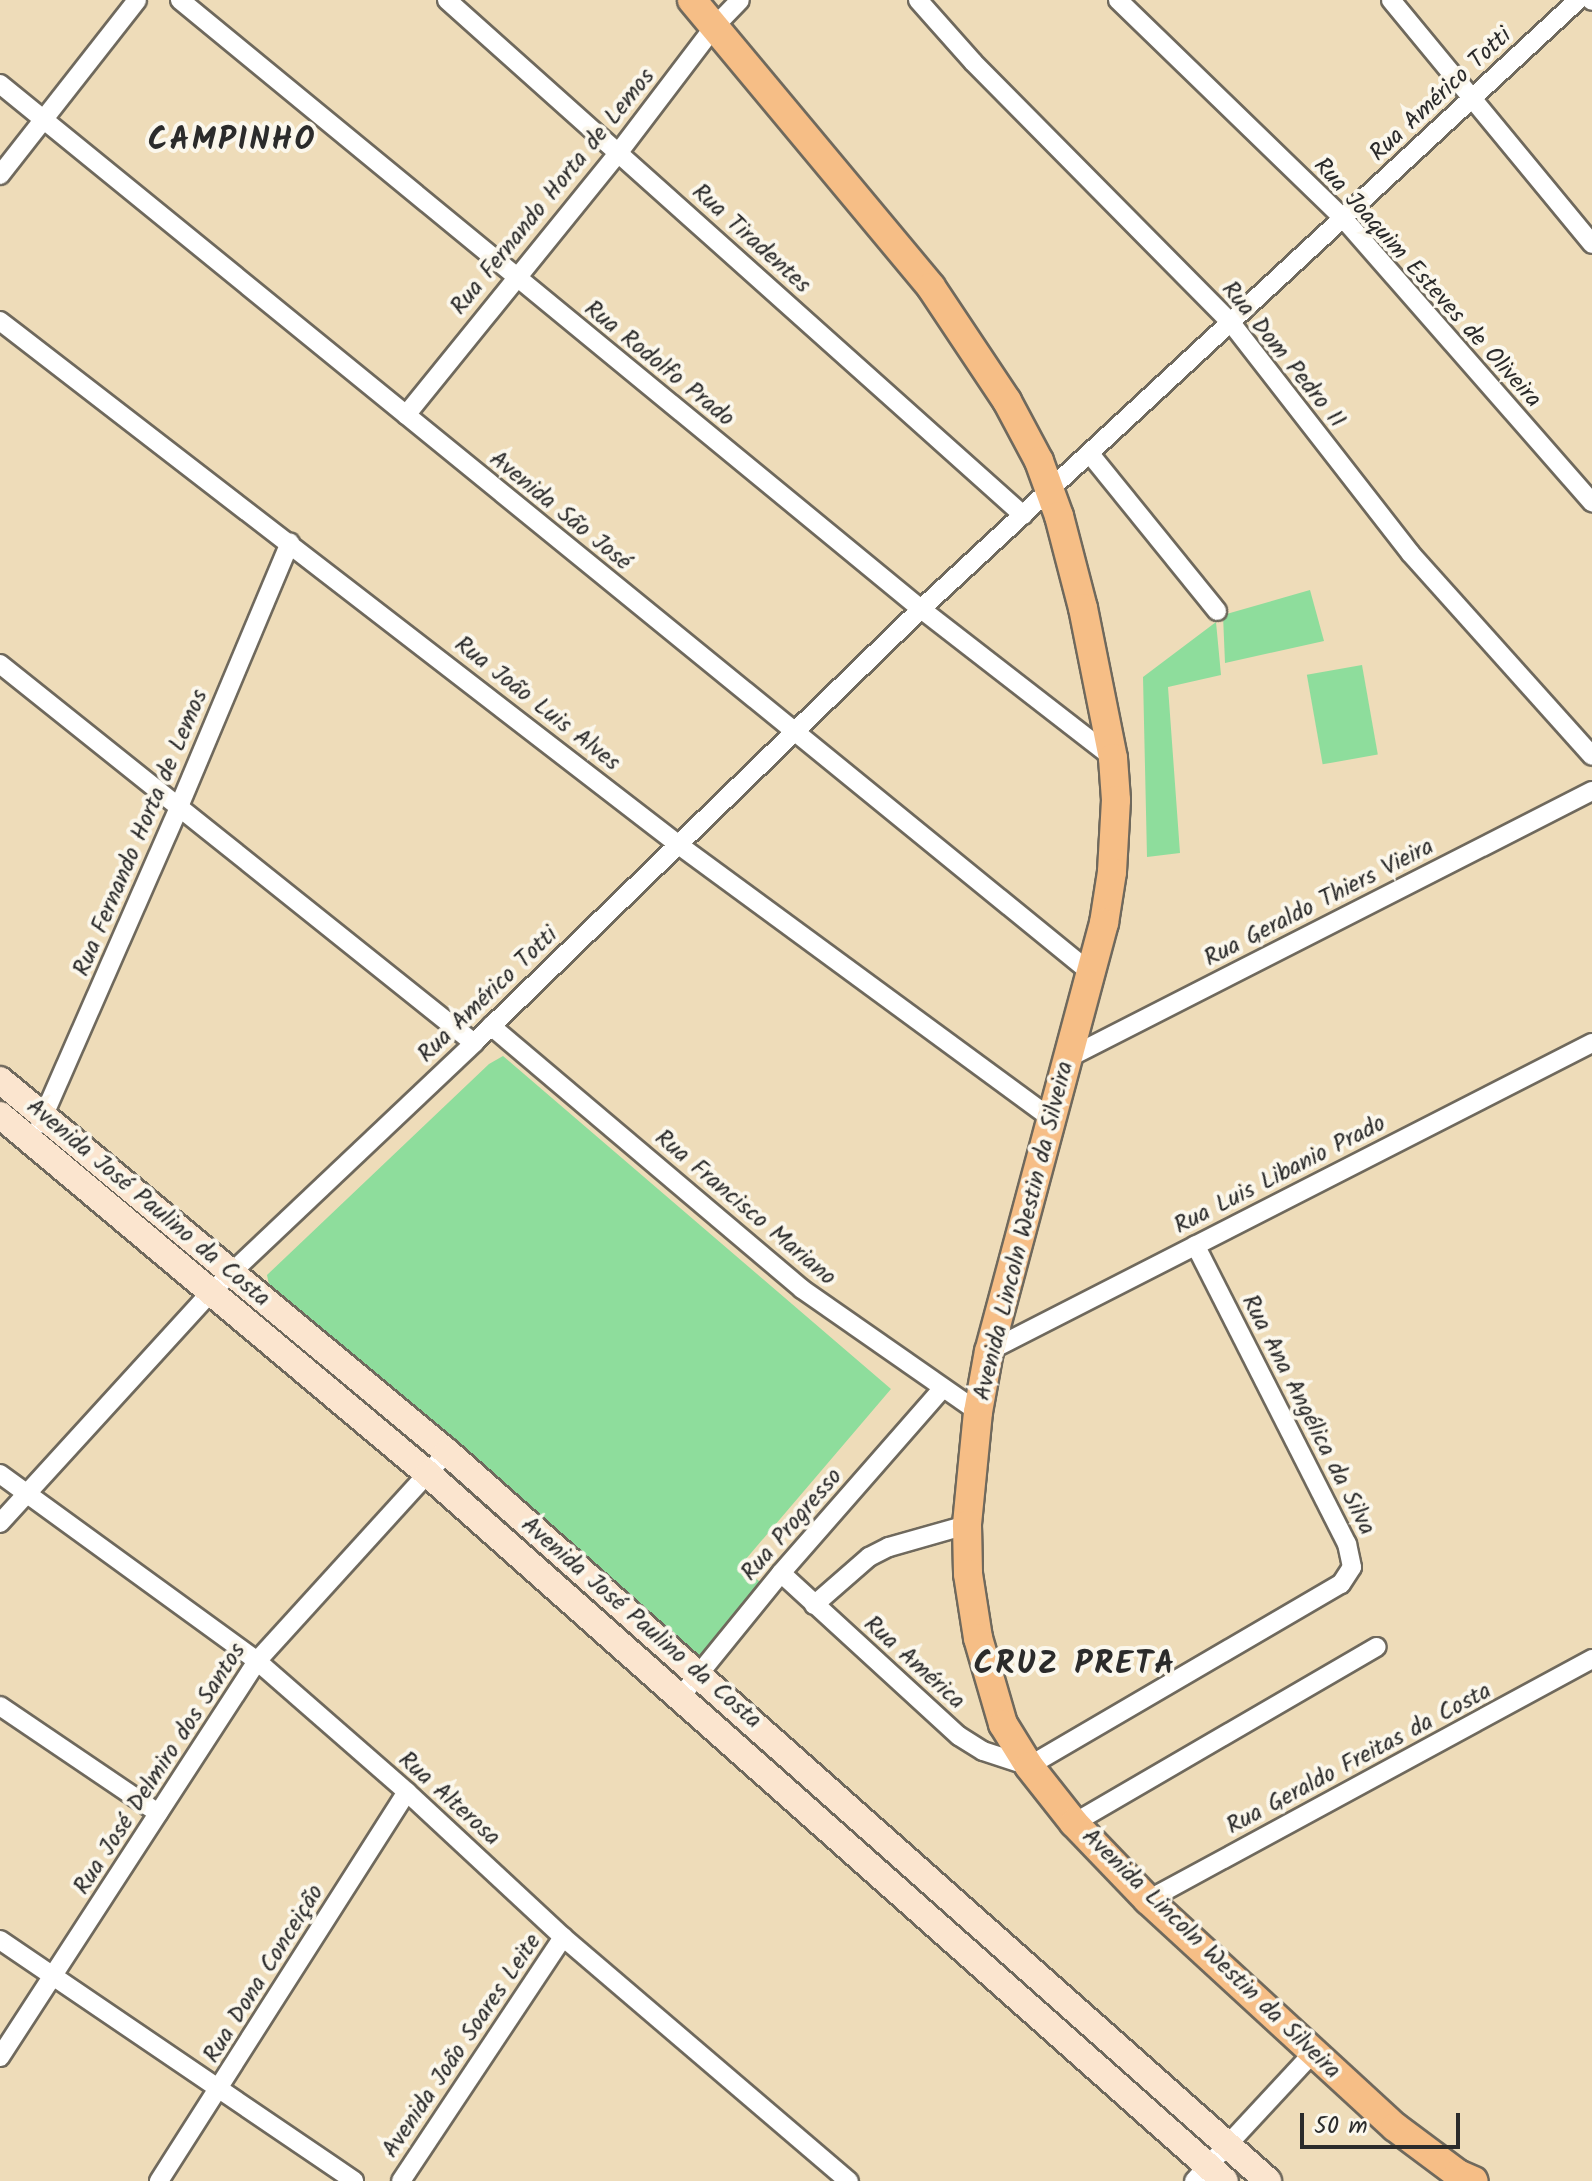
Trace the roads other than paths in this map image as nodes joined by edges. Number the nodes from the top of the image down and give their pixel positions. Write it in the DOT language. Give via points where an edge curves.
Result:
graph roads {
  1 [pos="137,0"];
  2 [pos="180,0"];
  3 [pos="447,0"];
  4 [pos="692,0"];
  5 [pos="740,0"];
  6 [pos="918,0"];
  7 [pos="1118,0"];
  8 [pos="1391,0"];
  9 [pos="1578,0"];
  10 [pos="714,27"];
  11 [pos="0,84"];
  12 [pos="1474,99"];
  13 [pos="44,119"];
  14 [pos="619,152"];
  15 [pos="0,175"];
  16 [pos="1343,218"];
  17 [pos="1592,244"];
  18 [pos="516,278"];
  19 [pos="0,321"];
  20 [pos="1232,324"];
  21 [pos="406,415"];
  22 [pos="1090,454"];
  23 [pos="1050,488"];
  24 [pos="1592,502"];
  25 [pos="1023,515"];
  26 [pos="290,543"];
  27 [pos="921,609"];
  28 [pos="1217,611"];
  29 [pos="0,664"];
  30 [pos="793,732"];
  31 [pos="1592,756"];
  32 [pos="1113,758"];
  33 [pos="1592,791"];
  34 [pos="178,809"];
  35 [pos="679,845"];
  36 [pos="1091,973"];
  37 [pos="491,1026"];
  38 [pos="474,1043"];
  39 [pos="1592,1043"];
  40 [pos="1068,1058"];
  41 [pos="0,1080"];
  42 [pos="0,1115"];
  43 [pos="45,1117"];
  44 [pos="1050,1118"];
  45 [pos="29,1139"];
  46 [pos="1195,1245"];
  47 [pos="232,1272"];
  48 [pos="212,1291"];
  49 [pos="989,1351"];
  50 [pos="943,1388"];
  51 [pos="978,1412"];
  52 [pos="447,1452"];
  53 [pos="0,1474"];
  54 [pos="428,1474"];
  55 [pos="26,1494"];
  56 [pos="0,1523"];
  57 [pos="967,1525"];
  58 [pos="781,1573"];
  59 [pos="814,1605"];
  60 [pos="1377,1647"];
  61 [pos="1592,1659"];
  62 [pos="257,1661"];
  63 [pos="699,1673"];
  64 [pos="681,1696"];
  65 [pos="0,1706"];
  66 [pos="1029,1766"];
  67 [pos="407,1792"];
  68 [pos="158,1813"];
  69 [pos="1074,1823"];
  70 [pos="1148,1900"];
  71 [pos="563,1937"];
  72 [pos="0,1940"];
  73 [pos="52,1978"];
  74 [pos="1313,2053"];
  75 [pos="0,2057"];
  76 [pos="219,2089"];
  77 [pos="1227,2143"];
  78 [pos="1209,2176"];
  79 [pos="159,2181"];
  80 [pos="354,2181"];
  81 [pos="401,2181"];
  82 [pos="849,2181"];
  83 [pos="1268,2181"];
  84 [pos="1474,2181"];
  1 -- 13 [label="street"];
  2 -- 18 [label="street, Rua Rodolfo Prado"];
  3 -- 14 [label="street, Rua Tiradentes"];
  4 -- 10 [label="main road"];
  5 -- 10 [label="street, Rua Fernando Horta de Lemos"];
  6 -- 20 [label="street, Rua Dom Pedro II"];
  7 -- 16 [label="street, Rua Joaquim Esteves de Oliveira"];
  8 -- 12 [label="street"];
  9 -- 12 [label="street, Rua Américo Totti"];
  10 -- 14 [label="street, Rua Fernando Horta de Lemos"];
  10 -- 23 [label="main road, Avenida Lincoln Westin da Silveira" via="931,287 1007,401"];
  11 -- 13 [label="street, Avenida São José"];
  12 -- 16 [label="street, Rua Américo Totti"];
  12 -- 17 [label="street"];
  13 -- 15 [label="street"];
  13 -- 21 [label="street, Avenida São José"];
  14 -- 18 [label="street, Rua Fernando Horta de Lemos"];
  14 -- 25 [label="street, Rua Tiradentes"];
  16 -- 20 [label="street, Rua Américo Totti"];
  16 -- 24 [label="street, Rua Joaquim Esteves de Oliveira"];
  18 -- 21 [label="street, Rua Fernando Horta de Lemos"];
  18 -- 27 [label="street, Rua Rodolfo Prado"];
  19 -- 26 [label="street, Rua João Luis Alves"];
  20 -- 22 [label="street, Rua Américo Totti"];
  20 -- 31 [label="street, Rua Dom Pedro II" via="1411,554"];
  21 -- 30 [label="street, Avenida São José"];
  22 -- 23 [label="street, Rua Américo Totti"];
  22 -- 28 [label="street"];
  23 -- 25 [label="street, Rua Américo Totti"];
  23 -- 32 [label="main road, Avenida Lincoln Westin da Silveira" via="1083,608"];
  25 -- 27 [label="street, Rua Américo Totti"];
  26 -- 34 [label="street, Rua Fernando Horta de Lemos"];
  26 -- 35 [label="street, Rua João Luis Alves"];
  27 -- 30 [label="street, Rua Américo Totti"];
  27 -- 32 [label="street, Rua Rodolfo Prado"];
  29 -- 34 [label="street"];
  30 -- 35 [label="street, Rua Américo Totti"];
  30 -- 36 [label="street, Avenida São José"];
  32 -- 36 [label="main road, Avenida Lincoln Westin da Silveira" via="1112,872"];
  33 -- 40 [label="street, Rua Geraldo Thiers Vieira"];
  34 -- 38 [label="street"];
  34 -- 43 [label="street, Rua Fernando Horta de Lemos"];
  35 -- 37 [label="street, Rua Américo Totti"];
  35 -- 44 [label="street, Rua João Luis Alves"];
  36 -- 40 [label="main road, Avenida Lincoln Westin da Silveira"];
  37 -- 38 [label="street, Rua Américo Totti"];
  37 -- 50 [label="street, Rua Francisco Mariano" via="753,1250"];
  38 -- 47 [label="street, Rua Américo Totti"];
  39 -- 46 [label="street, Rua Luis Libanio Prado"];
  40 -- 44 [label="main road, Avenida Lincoln Westin da Silveira"];
  41 -- 43 [label="main road, Avenida José Paulino da Costa"];
  42 -- 45 [label="main road, Avenida José Paulino da Costa"];
  43 -- 45 [label="street, Rua Fernando Horta de Lemos"];
  43 -- 47 [label="main road, Avenida José Paulino da Costa"];
  44 -- 49 [label="main road, Avenida Lincoln Westin da Silveira"];
  45 -- 48 [label="main road, Avenida José Paulino da Costa"];
  46 -- 49 [label="street, Rua Luis Libanio Prado"];
  46 -- 66 [label="street, Rua Ana Angélica da Silva" via="1347,1544 1352,1567 1326,1595"];
  47 -- 48 [label="street, Rua Américo Totti"];
  47 -- 52 [label="main road, Avenida José Paulino da Costa"];
  48 -- 54 [label="main road, Avenida José Paulino da Costa"];
  48 -- 55 [label="street, Rua Américo Totti"];
  49 -- 51 [label="main road, Avenida Lincoln Westin da Silveira"];
  50 -- 51 [label="street, Rua Francisco Mariano"];
  50 -- 58 [label="street, Rua Progresso"];
  51 -- 57 [label="main road, Avenida Lincoln Westin da Silveira"];
  52 -- 54 [label="street, Rua José Delmiro dos Santos"];
  52 -- 63 [label="main road, Avenida José Paulino da Costa"];
  53 -- 55 [label="street, Rua Alterosa"];
  54 -- 62 [label="street, Rua José Delmiro dos Santos"];
  54 -- 64 [label="main road, Avenida José Paulino da Costa"];
  55 -- 56 [label="street, Rua Américo Totti"];
  55 -- 62 [label="street, Rua Alterosa"];
  57 -- 59 [label="street" via="869,1557"];
  57 -- 66 [label="main road, Avenida Lincoln Westin da Silveira" via="978,1638 1003,1724"];
  58 -- 59 [label="street, Rua América"];
  58 -- 63 [label="street, Rua Progresso"];
  59 -- 66 [label="street, Rua América" via="959,1736 983,1751"];
  60 -- 69 [label="street"];
  61 -- 70 [label="street, Rua Geraldo Freitas da Costa"];
  62 -- 67 [label="street, Rua Alterosa"];
  62 -- 68 [label="street, Rua José Delmiro dos Santos"];
  63 -- 64 [label="street, Rua Progresso"];
  63 -- 77 [label="main road, Avenida José Paulino da Costa"];
  64 -- 78 [label="main road, Avenida José Paulino da Costa"];
  65 -- 68 [label="street"];
  66 -- 69 [label="main road, Avenida Lincoln Westin da Silveira"];
  67 -- 71 [label="street, Rua Alterosa"];
  67 -- 76 [label="street, Rua Dona Conceição"];
  68 -- 73 [label="street, Rua José Delmiro dos Santos"];
  69 -- 70 [label="main road, Avenida Lincoln Westin da Silveira"];
  70 -- 74 [label="main road, Avenida Lincoln Westin da Silveira"];
  71 -- 81 [label="street, Avenida João Soares Leite"];
  71 -- 82 [label="street, Rua Alterosa"];
  72 -- 73 [label="street"];
  73 -- 75 [label="street, Rua José Delmiro dos Santos"];
  73 -- 76 [label="street"];
  74 -- 77 [label="street"];
  74 -- 84 [label="main road, Avenida Lincoln Westin da Silveira" via="1415,2143"];
  76 -- 79 [label="street, Rua Dona Conceição"];
  76 -- 80 [label="street"];
  77 -- 78 [label="street"];
  77 -- 83 [label="main road, Avenida José Paulino da Costa"];
}
